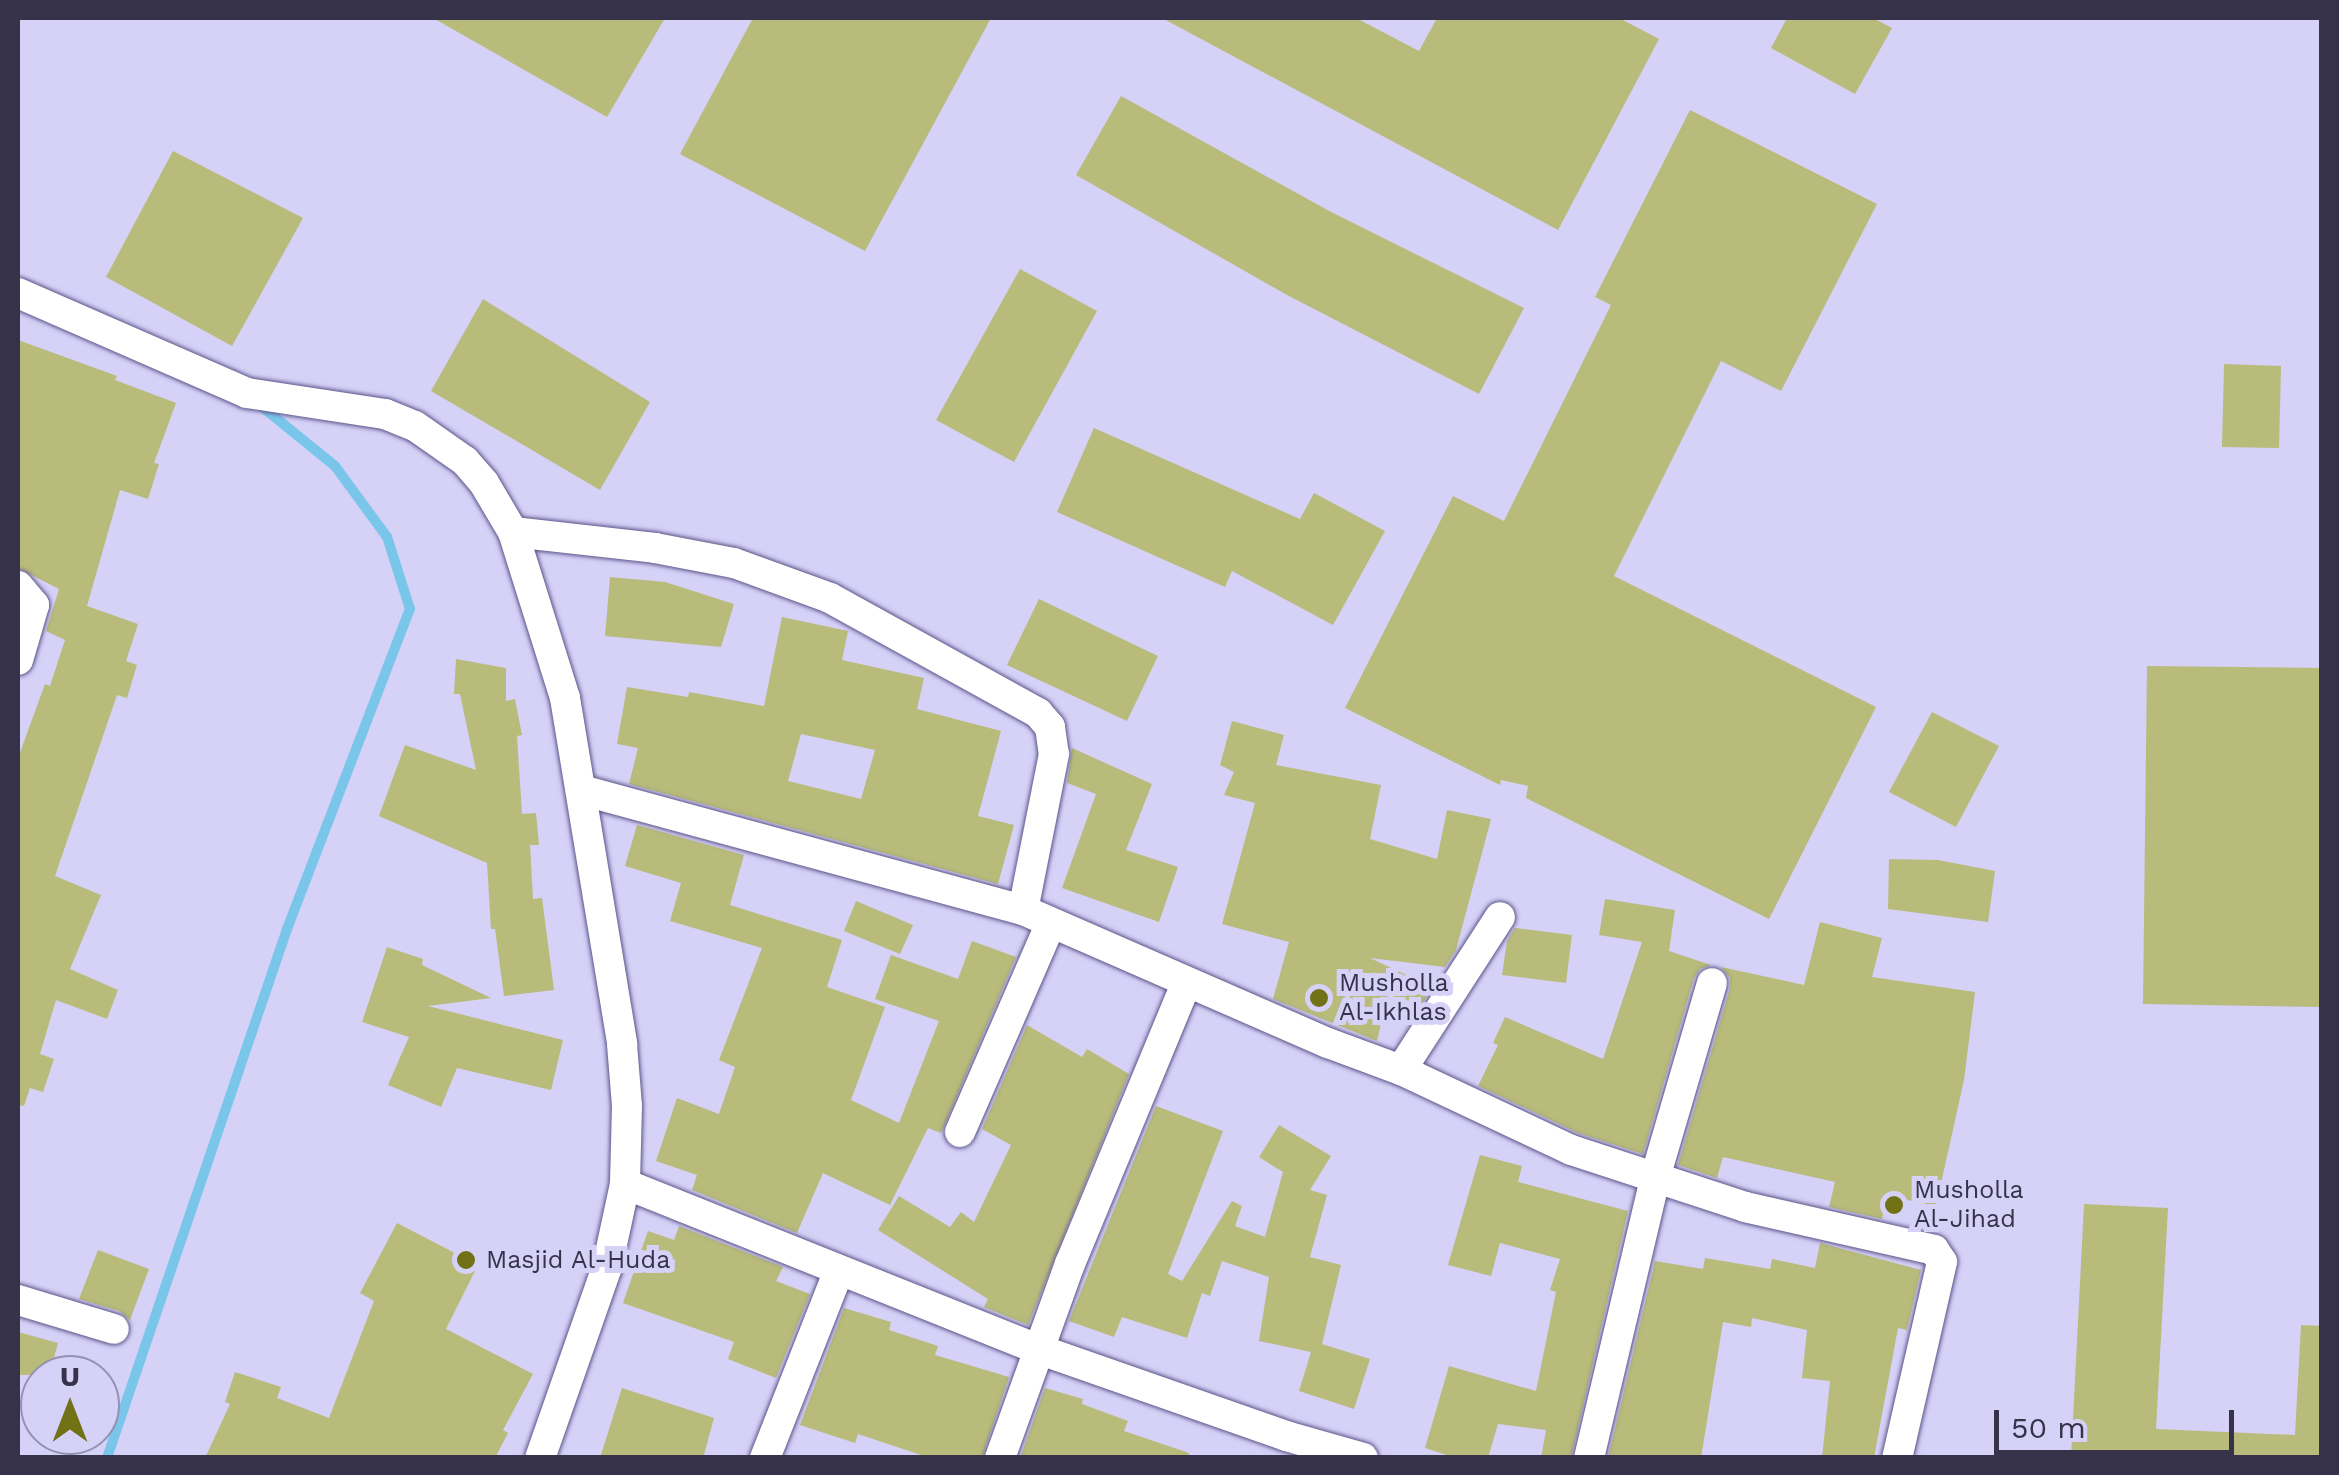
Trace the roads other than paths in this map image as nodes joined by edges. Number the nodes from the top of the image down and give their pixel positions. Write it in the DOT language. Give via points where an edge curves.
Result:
graph roads {
  1 [pos="18,293"];
  2 [pos="513,532"];
  3 [pos="18,586"];
  4 [pos="18,660"];
  5 [pos="581,790"];
  6 [pos="1037,917"];
  7 [pos="1500,917"];
  8 [pos="1186,982"];
  9 [pos="1712,983"];
  10 [pos="1401,1070"];
  11 [pos="960,1132"];
  12 [pos="1655,1178"];
  13 [pos="625,1184"];
  14 [pos="838,1273"];
  15 [pos="18,1300"];
  16 [pos="114,1330"];
  17 [pos="1038,1348"];
  18 [pos="540,1458"];
  19 [pos="765,1458"];
  20 [pos="1000,1458"];
  21 [pos="1363,1458"];
  22 [pos="1589,1458"];
  23 [pos="1896,1458"];
  1 -- 2 [label="street" via="235,388 385,414 415,426 465,461"];
  2 -- 5 [label="street" via="565,698"];
  2 -- 6 [label="street" via="734,563 830,598 1038,714 1050,727 1054,754"];
  3 -- 4 [label="street" via="34,604"];
  5 -- 6 [label="street"];
  5 -- 13 [label="street" via="622,1044"];
  6 -- 8 [label="street"];
  6 -- 11 [label="street"];
  7 -- 10 [label="street"];
  8 -- 10 [label="street"];
  8 -- 17 [label="street"];
  9 -- 12 [label="street"];
  10 -- 12 [label="street" via="1571,1150"];
  12 -- 22 [label="street"];
  12 -- 23 [label="street" via="1745,1207 1936,1252 1942,1262"];
  13 -- 14 [label="street"];
  13 -- 18 [label="street" via="607,1267"];
  14 -- 17 [label="street"];
  14 -- 19 [label="street"];
  15 -- 16 [label="street"];
  17 -- 20 [label="street"];
  17 -- 21 [label="street"];
}
